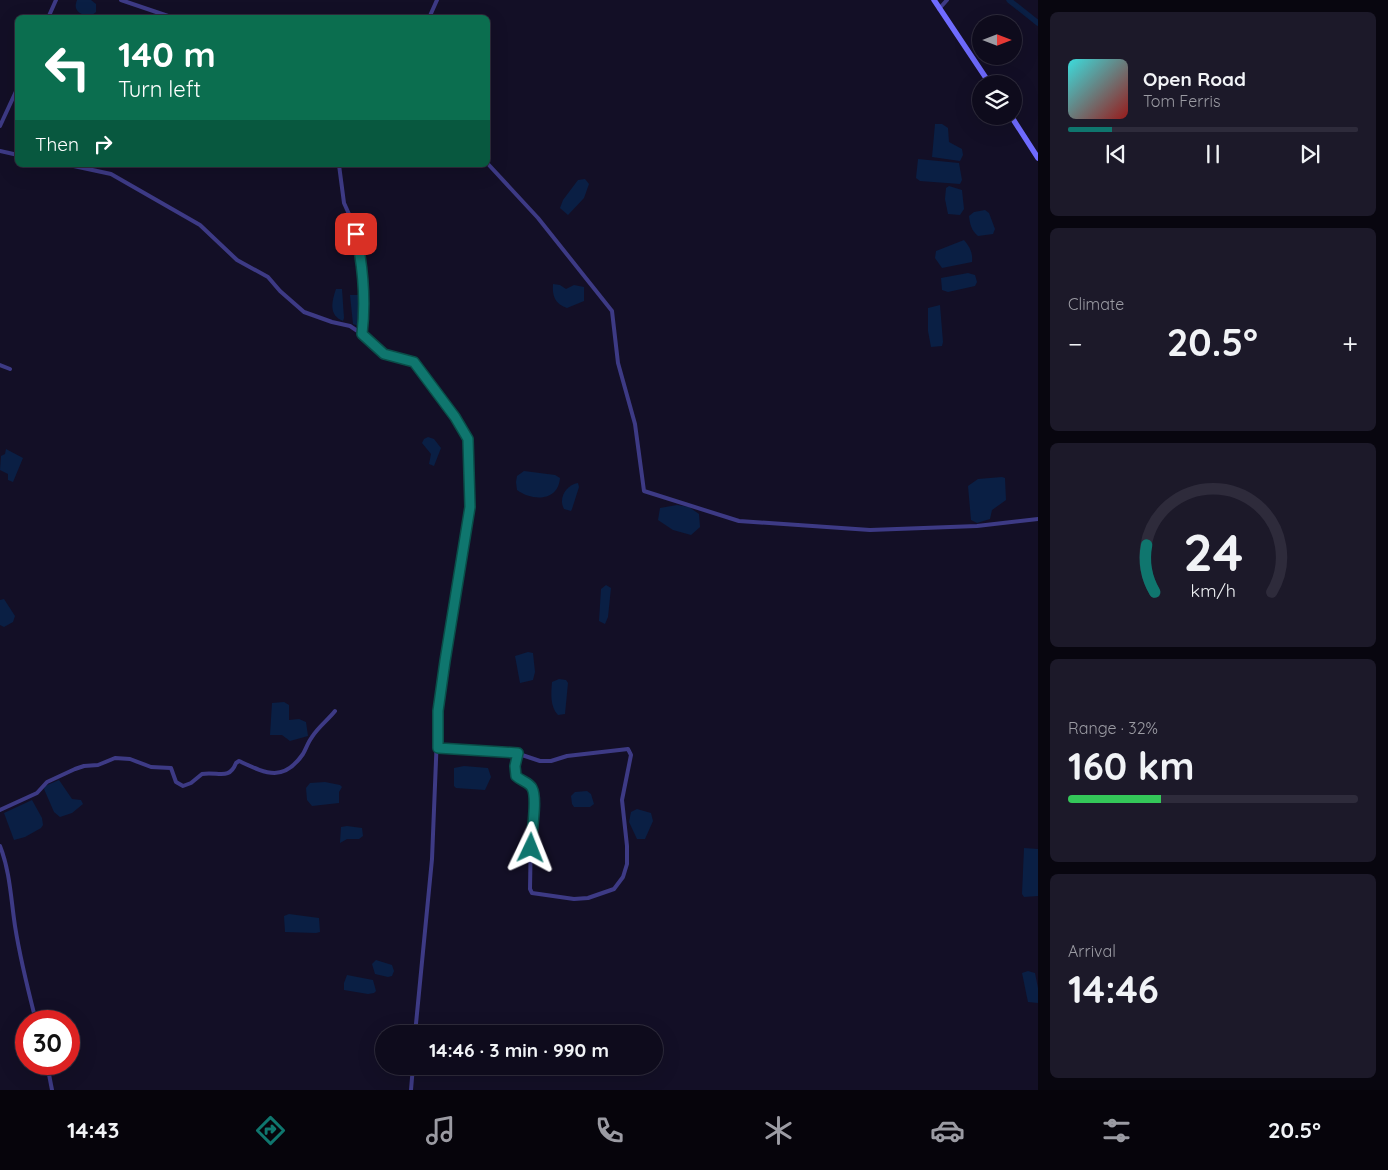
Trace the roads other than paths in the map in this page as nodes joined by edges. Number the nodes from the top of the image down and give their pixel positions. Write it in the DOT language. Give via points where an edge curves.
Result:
graph roads {
  1 [pos="56,0"];
  2 [pos="121,0"];
  3 [pos="437,0"];
  4 [pos="934,0"];
  5 [pos="948,0"];
  6 [pos="939,8"];
  7 [pos="49,15"];
  8 [pos="165,15"];
  9 [pos="430,15"];
  10 [pos="984,75"];
  11 [pos="15,94"];
  12 [pos="1017,125"];
  13 [pos="0,126"];
  14 [pos="0,151"];
  15 [pos="15,154"];
  16 [pos="1038,158"];
  17 [pos="490,166"];
  18 [pos="78,167"];
  19 [pos="338,167"];
  20 [pos="362,334"];
  21 [pos="0,365"];
  22 [pos="10,369"];
  23 [pos="1038,519"];
  24 [pos="335,711"];
  25 [pos="438,748"];
  26 [pos="518,753"];
  27 [pos="0,810"];
  28 [pos="0,846"];
  29 [pos="33,1010"];
  30 [pos="417,1025"];
  31 [pos="49,1075"];
  32 [pos="412,1075"];
  33 [pos="52,1090"];
  34 [pos="411,1090"];
  1 -- 7 [label="street"];
  2 -- 8 [label="street"];
  3 -- 9 [label="street"];
  4 -- 6 [label="main road"];
  5 -- 6 [label="street"];
  6 -- 10 [label="main road"];
  11 -- 13 [label="street"];
  12 -- 16 [label="main road"];
  14 -- 15 [label="street"];
  17 -- 23 [label="street" via="538,218 612,311 618,363 635,424 644,491 739,521 870,530 977,526"];
  18 -- 20 [label="street" via="111,174 200,226 237,260 268,277 304,312 350,326"];
  19 -- 20 [label="street" via="344,203 353,223 362,266"];
  20 -- 25 [label="street" via="384,354 414,362 468,439 470,507 438,711"];
  21 -- 22 [label="street"];
  24 -- 27 [label="street" via="312,736 294,764 278,774 265,774 239,761 226,775 202,774 183,786 176,782 171,768 151,767 130,759 115,758 75,769 46,782 37,793"];
  25 -- 26 [label="street"];
  25 -- 30 [label="street"];
  26 -- 26 [label="street" via="540,761 551,761 597,752 624,749 631,752 622,806 627,832 627,864 614,889 582,900 532,893 533,789 516,776"];
  28 -- 29 [label="street" via="6,862 9,894"];
  31 -- 33 [label="street"];
  32 -- 34 [label="street"];
}
